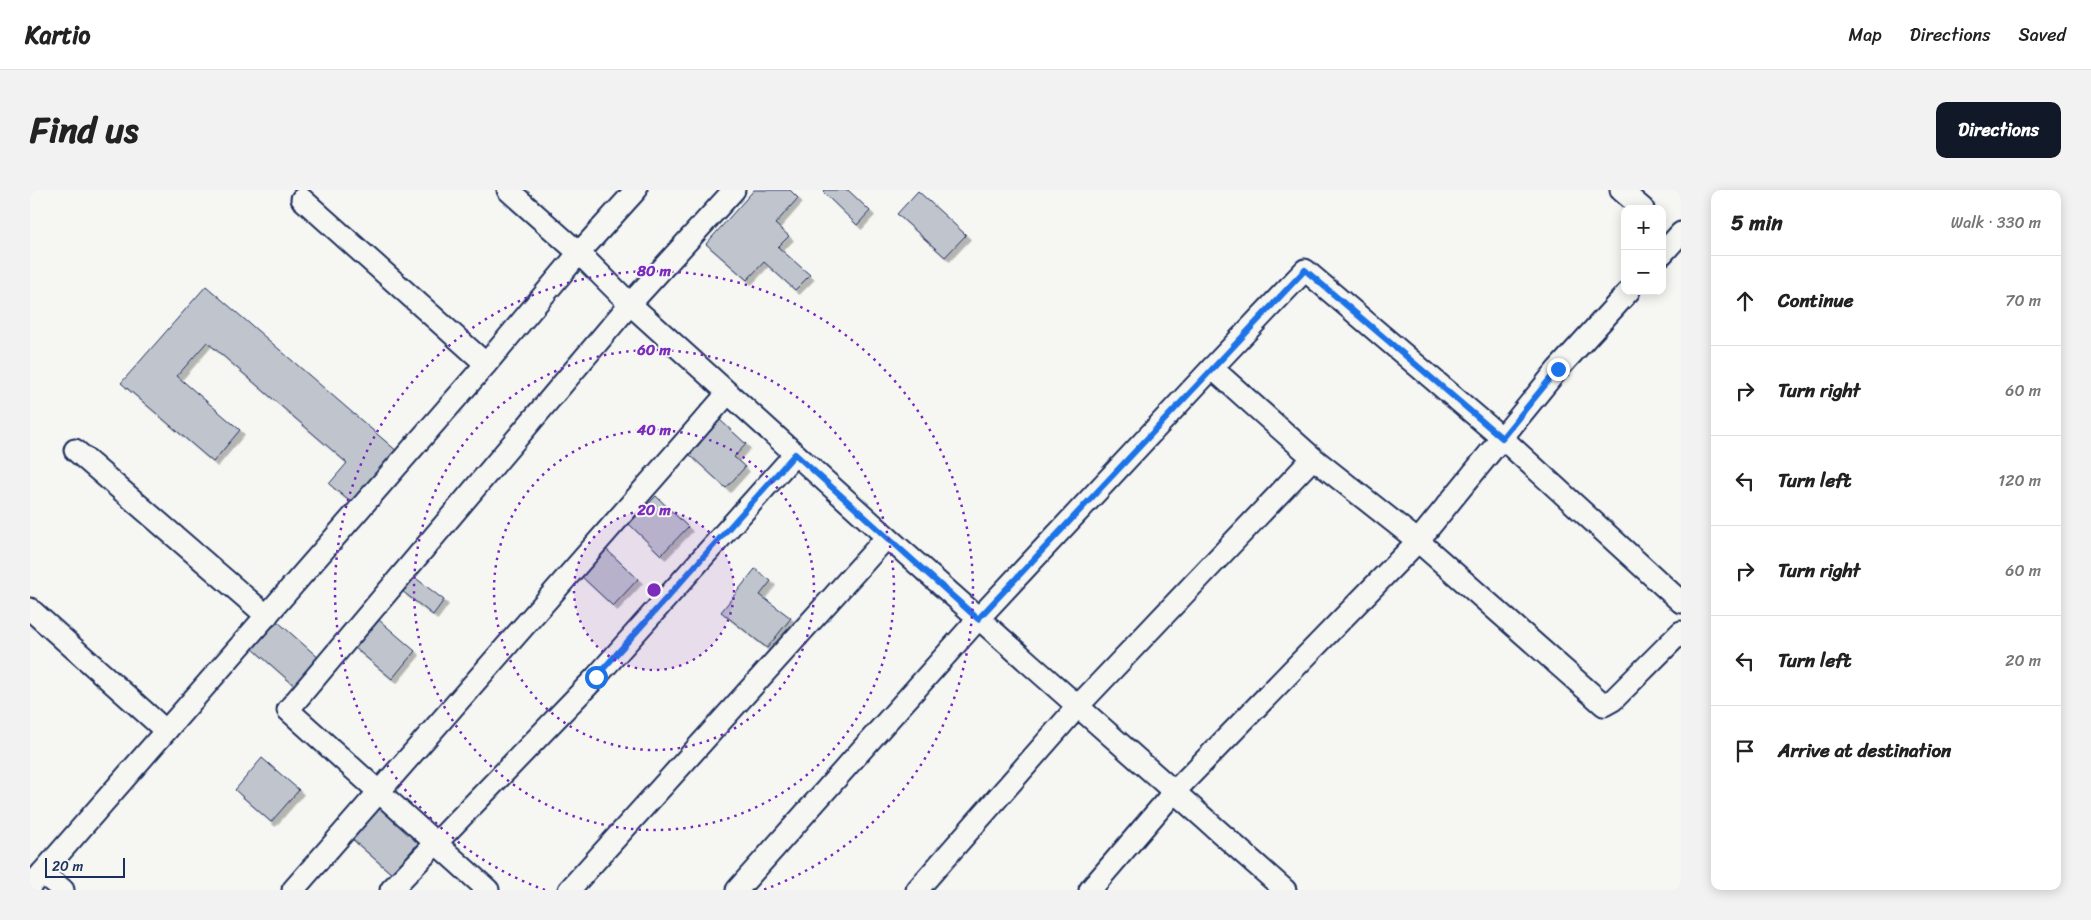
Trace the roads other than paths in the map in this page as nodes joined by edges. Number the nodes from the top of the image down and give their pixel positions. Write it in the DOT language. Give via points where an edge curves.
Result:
graph roads {
  1 [pos="508,190"];
  2 [pos="636,190"];
  3 [pos="734,190"];
  4 [pos="1621,190"];
  5 [pos="302,198"];
  6 [pos="1638,205"];
  7 [pos="1673,232"];
  8 [pos="1664,250"];
  9 [pos="580,253"];
  10 [pos="1625,295"];
  11 [pos="630,304"];
  12 [pos="486,364"];
  13 [pos="1212,368"];
  14 [pos="728,393"];
  15 [pos="1502,438"];
  16 [pos="75,450"];
  17 [pos="795,454"];
  18 [pos="1312,458"];
  19 [pos="887,537"];
  20 [pos="1418,541"];
  21 [pos="1681,602"];
  22 [pos="30,609"];
  23 [pos="267,616"];
  24 [pos="978,619"];
  25 [pos="1681,632"];
  26 [pos="1078,706"];
  27 [pos="166,731"];
  28 [pos="379,792"];
  29 [pos="1174,792"];
  30 [pos="436,843"];
  31 [pos="36,880"];
  32 [pos="1279,888"];
  33 [pos="62,890"];
  34 [pos="293,890"];
  35 [pos="391,890"];
  36 [pos="488,890"];
  37 [pos="569,890"];
  38 [pos="737,890"];
  39 [pos="917,890"];
  40 [pos="1090,890"];
  1 -- 9 [label="street"];
  2 -- 9 [label="street"];
  3 -- 11 [label="street"];
  4 -- 6 [label="street"];
  5 -- 12 [label="street"];
  7 -- 8 [label="street"];
  9 -- 11 [label="street"];
  9 -- 12 [label="street"];
  10 -- 15 [label="street" via="1558,369"];
  11 -- 14 [label="street"];
  11 -- 28 [label="street" via="288,710"];
  12 -- 23 [label="street"];
  13 -- 15 [label="street" via="1305,270"];
  13 -- 18 [label="street"];
  13 -- 24 [label="street"];
  14 -- 17 [label="street"];
  14 -- 28 [label="street"];
  15 -- 20 [label="street"];
  15 -- 21 [label="street"];
  16 -- 23 [label="street"];
  17 -- 19 [label="street"];
  17 -- 30 [label="street" via="596,677"];
  18 -- 20 [label="street"];
  18 -- 26 [label="street"];
  19 -- 24 [label="street"];
  19 -- 37 [label="street"];
  20 -- 25 [label="street" via="1604,706"];
  20 -- 29 [label="street"];
  22 -- 27 [label="street"];
  23 -- 27 [label="street"];
  24 -- 26 [label="street"];
  24 -- 38 [label="street"];
  26 -- 29 [label="street"];
  26 -- 39 [label="street"];
  27 -- 31 [label="street"];
  28 -- 30 [label="street"];
  28 -- 34 [label="street"];
  29 -- 32 [label="street"];
  29 -- 40 [label="street"];
  30 -- 35 [label="street"];
  30 -- 36 [label="street"];
  31 -- 33 [label="street"];
}
